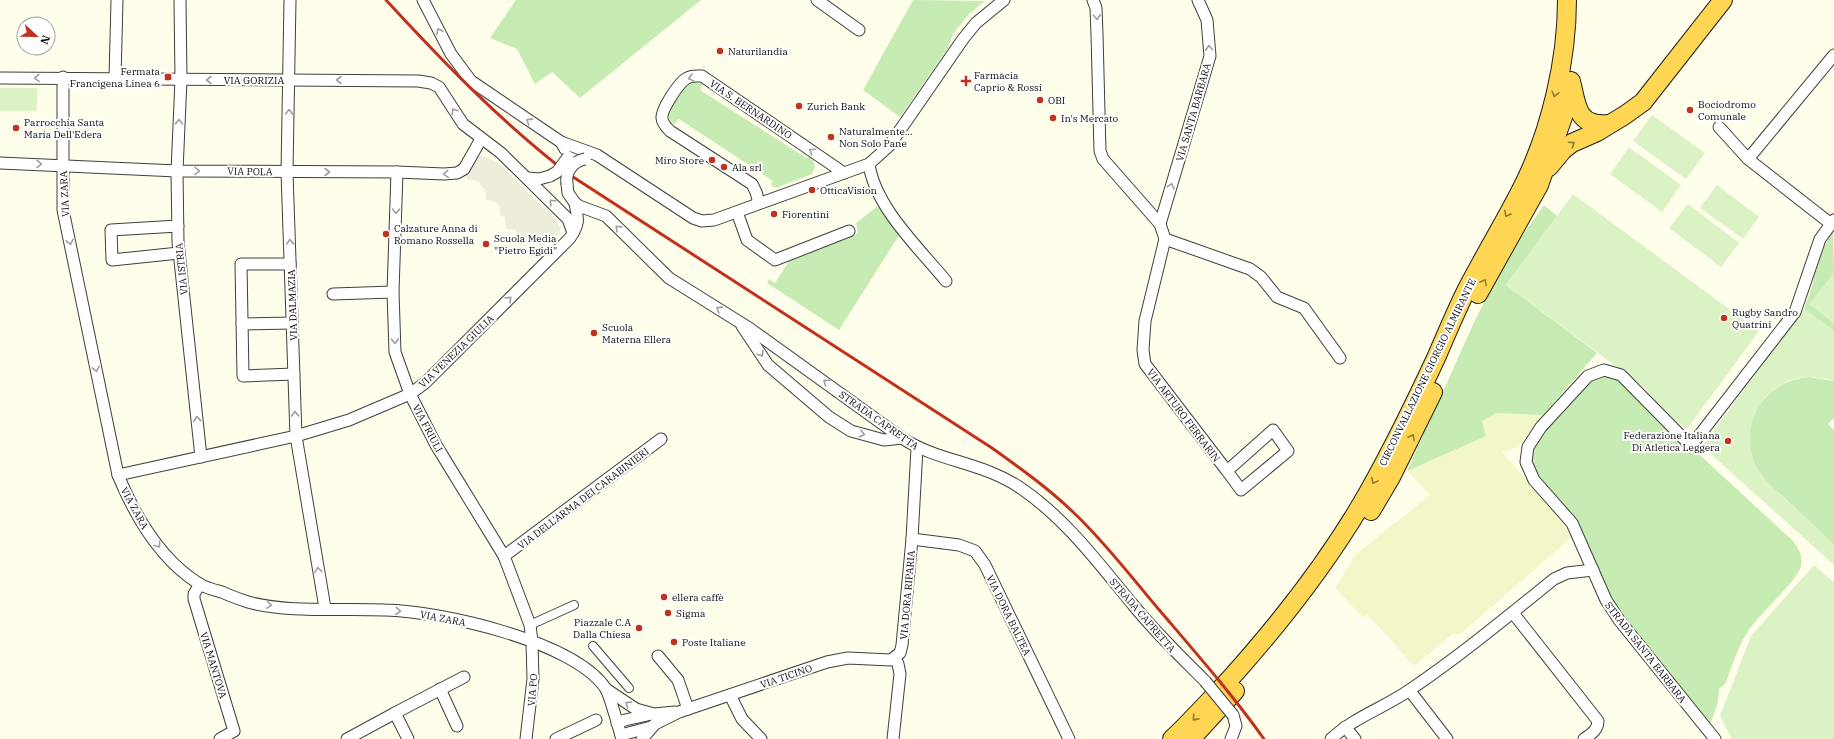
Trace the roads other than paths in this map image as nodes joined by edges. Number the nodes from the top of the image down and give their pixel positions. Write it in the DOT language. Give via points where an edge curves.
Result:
graph roads {
  1 [pos="117,0"];
  2 [pos="180,0"];
  3 [pos="290,0"];
  4 [pos="423,0"];
  5 [pos="817,0"];
  6 [pos="1004,0"];
  7 [pos="1093,0"];
  8 [pos="1198,0"];
  9 [pos="1567,0"];
  10 [pos="1578,0"];
  11 [pos="1719,2"];
  12 [pos="859,30"];
  13 [pos="1834,55"];
  14 [pos="63,77"];
  15 [pos="0,78"];
  16 [pos="115,78"];
  17 [pos="180,80"];
  18 [pos="290,80"];
  19 [pos="1571,80"];
  20 [pos="1609,124"];
  21 [pos="1719,127"];
  22 [pos="481,139"];
  23 [pos="561,142"];
  24 [pos="584,155"];
  25 [pos="568,156"];
  26 [pos="1748,159"];
  27 [pos="0,164"];
  28 [pos="869,164"];
  29 [pos="62,165"];
  30 [pos="177,170"];
  31 [pos="569,170"];
  32 [pos="287,172"];
  33 [pos="397,172"];
  34 [pos="844,173"];
  35 [pos="528,178"];
  36 [pos="1539,185"];
  37 [pos="575,202"];
  38 [pos="759,204"];
  39 [pos="737,212"];
  40 [pos="1833,222"];
  41 [pos="1160,224"];
  42 [pos="178,226"];
  43 [pos="848,231"];
  44 [pos="573,233"];
  45 [pos="1165,240"];
  46 [pos="179,254"];
  47 [pos="290,264"];
  48 [pos="946,281"];
  49 [pos="393,292"];
  50 [pos="333,294"];
  51 [pos="740,322"];
  52 [pos="292,323"];
  53 [pos="242,324"];
  54 [pos="1340,358"];
  55 [pos="294,374"];
  56 [pos="410,394"];
  57 [pos="296,436"];
  58 [pos="902,438"];
  59 [pos="661,440"];
  60 [pos="917,448"];
  61 [pos="201,457"];
  62 [pos="1227,471"];
  63 [pos="118,475"];
  64 [pos="912,539"];
  65 [pos="504,556"];
  66 [pos="1593,570"];
  67 [pos="200,584"];
  68 [pos="574,605"];
  69 [pos="325,608"];
  70 [pos="1513,613"];
  71 [pos="530,625"];
  72 [pos="532,642"];
  73 [pos="593,646"];
  74 [pos="658,656"];
  75 [pos="895,658"];
  76 [pos="464,677"];
  77 [pos="629,688"];
  78 [pos="440,689"];
  79 [pos="606,689"];
  80 [pos="1410,691"];
  81 [pos="730,695"];
  82 [pos="684,710"];
  83 [pos="395,713"];
  84 [pos="654,714"];
  85 [pos="596,720"];
  86 [pos="617,723"];
  87 [pos="457,726"];
  88 [pos="652,727"];
  89 [pos="1345,727"];
  90 [pos="621,737"];
  91 [pos="220,739"];
  92 [pos="347,739"];
  93 [pos="408,739"];
  94 [pos="526,739"];
  95 [pos="556,739"];
  96 [pos="642,739"];
  97 [pos="760,739"];
  98 [pos="893,739"];
  99 [pos="1069,739"];
  100 [pos="1172,739"];
  101 [pos="1191,739"];
  102 [pos="1231,739"];
  103 [pos="1331,739"];
  104 [pos="1355,739"];
  105 [pos="1447,739"];
  106 [pos="1584,739"];
  107 [pos="1715,739"];
  1 -- 16 [label="street"];
  2 -- 17 [label="street, VIA ISTRIA"];
  3 -- 18 [label="street, VIA DALMAZIA"];
  23 -- 4 [label="street, one-way" via="471,82 451,54"];
  5 -- 12 [label="street"];
  6 -- 28 [label="street" via="976,23 889,146"];
  7 -- 41 [label="street, one-way" via="1096,8 1100,151 1103,159"];
  41 -- 8 [label="street, VIA SANTA BARBARA, one-way" via="1210,56 1207,20"];
  9 -- 100 [label="highway, CIRCONVALLAZIONE GIORGIO ALMIRANTE, one-way" via="1563,57 1555,97 1525,182 1478,266 1400,432 1368,493 1315,574 1246,661 1190,723"];
  10 -- 19 [label="highway, CIRCONVALLAZIONE GIORGIO ALMIRANTE" via="1578,32"];
  11 -- 20 [label="highway" via="1643,102"];
  13 -- 26 [label="street"];
  14 -- 15 [label="street, VIA GORIZIA, one-way"];
  14 -- 16 [label="street, VIA GORIZIA"];
  14 -- 29 [label="street, VIA ZARA"];
  16 -- 17 [label="street, VIA GORIZIA"];
  18 -- 17 [label="street, VIA GORIZIA, one-way"];
  30 -- 17 [label="street, VIA ISTRIA, one-way"];
  22 -- 18 [label="street, VIA GORIZIA, one-way" via="463,124 450,107 443,92 431,83"];
  32 -- 18 [label="street, VIA DALMAZIA, one-way"];
  19 -- 20 [label="highway" via="1580,114 1590,122"];
  19 -- 36 [label="highway, CIRCONVALLAZIONE GIORGIO ALMIRANTE" via="1563,118"];
  36 -- 20 [label="highway, one-way" via="1563,150"];
  21 -- 26 [label="street"];
  22 -- 33 [label="street, VIA POLA, one-way" via="469,162 457,173"];
  22 -- 35 [label="street, VIA GORIZIA"];
  23 -- 24 [label="street"];
  23 -- 25 [label="street"];
  24 -- 25 [label="street" via="575,151"];
  24 -- 31 [label="street, bridge"];
  24 -- 39 [label="street" via="611,165 693,218 702,221 714,220"];
  25 -- 31 [label="street, bridge"];
  25 -- 35 [label="street, bridge" via="557,172 550,176"];
  26 -- 40 [label="street"];
  27 -- 29 [label="street, VIA POLA, one-way"];
  28 -- 34 [label="street"];
  28 -- 48 [label="street" via="883,204"];
  29 -- 30 [label="street, VIA POLA"];
  29 -- 63 [label="street, VIA ZARA, one-way" via="63,210"];
  30 -- 32 [label="street, VIA POLA, one-way"];
  30 -- 42 [label="street, VIA ISTRIA"];
  31 -- 37 [label="street, bridge" via="566,177 568,193"];
  32 -- 33 [label="street, VIA POLA, one-way"];
  47 -- 32 [label="street, VIA DALMAZIA, one-way"];
  33 -- 49 [label="street, VIA FRIULI, one-way"];
  34 -- 38 [label="street"];
  34 -- 38 [label="street, VIA S. BERNARDINO, one-way" via="702,76 686,78 662,111 664,124 670,131 752,184"];
  44 -- 35 [label="street, VIA GORIZIA, one-way" via="568,219"];
  101 -- 36 [label="highway, CIRCONVALLAZIONE GIORGIO ALMIRANTE, one-way" via="1290,625 1361,528 1416,428 1467,314"];
  37 -- 44 [label="street" via="578,220"];
  51 -- 37 [label="street, STRADA CAPRETTA, one-way" via="669,278 606,216"];
  38 -- 39 [label="street"];
  39 -- 43 [label="street" via="747,240 776,260"];
  40 -- 66 [label="street, STRADA SANTA BARBARA" via="1818,244 1795,312 1691,446 1621,375 1609,370 1598,371 1588,376 1541,427 1528,447 1526,462 1534,480 1572,523"];
  41 -- 45 [label="street"];
  42 -- 46 [label="street, VIA ISTRIA"];
  42 -- 46 [label="street" via="112,230 112,260"];
  56 -- 44 [label="street, VIA VENEZIA GIULIA, one-way" via="425,383"];
  45 -- 54 [label="street" via="1250,269 1261,277 1277,297 1304,308"];
  45 -- 62 [label="street, VIA ARTURO FERRARIN" via="1145,321 1143,350 1146,364"];
  61 -- 46 [label="street, VIA ISTRIA, one-way"];
  47 -- 52 [label="street, VIA DALMAZIA"];
  47 -- 53 [label="street" via="241,264"];
  49 -- 50 [label="street"];
  49 -- 56 [label="street, VIA FRIULI, one-way" via="395,352"];
  58 -- 51 [label="street, STRADA CAPRETTA, one-way"];
  51 -- 58 [label="street, one-way" via="768,364 829,417 851,432 884,440"];
  52 -- 53 [label="street"];
  52 -- 55 [label="street, VIA DALMAZIA"];
  53 -- 55 [label="street" via="243,376"];
  57 -- 55 [label="street, VIA DALMAZIA, one-way"];
  56 -- 57 [label="street, VIA VENEZIA GIULIA" via="349,420"];
  56 -- 65 [label="street, VIA FRIULI" via="436,446"];
  57 -- 61 [label="street, VIA VENEZIA GIULIA"];
  69 -- 57 [label="street, VIA DALMAZIA, one-way"];
  58 -- 60 [label="street, STRADA CAPRETTA"];
  59 -- 65 [label="street, VIA DELL'ARMA DEI CARABINIERI"];
  60 -- 64 [label="street, VIA DORA RIPARIA"];
  60 -- 102 [label="street, STRADA CAPRETTA, bridge" via="981,467 1000,476 1038,501 1075,536 1159,636 1205,681 1233,715 1236,726"];
  61 -- 63 [label="street, VIA VENEZIA GIULIA"];
  62 -- 62 [label="street, VIA ARTURO FERRARIN" via="1273,430 1288,451 1241,490"];
  63 -- 67 [label="street, VIA ZARA, one-way" via="147,530 164,552"];
  64 -- 75 [label="street, VIA DORA RIPARIA" via="902,645 900,653"];
  64 -- 99 [label="street, VIA DORA BALTEA" via="959,545 975,551 985,564"];
  65 -- 71 [label="street, VIA FRIULI"];
  66 -- 70 [label="street" via="1567,573 1554,579"];
  66 -- 107 [label="street, STRADA SANTA BARBARA" via="1606,600 1620,620"];
  67 -- 69 [label="street, VIA ZARA, one-way" via="249,602"];
  67 -- 91 [label="street, VIA MANTOVA" via="194,599 234,731"];
  68 -- 71 [label="street"];
  69 -- 72 [label="street, VIA ZARA, one-way" via="438,615"];
  70 -- 80 [label="street"];
  70 -- 106 [label="street" via="1598,721 1595,731"];
  71 -- 72 [label="street, VIA FRIULI"];
  72 -- 79 [label="street, VIA ZARA" via="581,666"];
  72 -- 94 [label="street, VIA PO" via="533,679"];
  73 -- 77 [label="street"];
  74 -- 82 [label="street" via="678,680"];
  75 -- 81 [label="street, VIA TICINO" via="883,661 848,658 836,660"];
  75 -- 98 [label="street" via="900,674"];
  76 -- 78 [label="street"];
  78 -- 83 [label="street"];
  78 -- 87 [label="street"];
  84 -- 79 [label="street, VIA ZARA, one-way" via="636,709"];
  79 -- 86 [label="street"];
  80 -- 89 [label="street"];
  80 -- 105 [label="street"];
  81 -- 82 [label="street, VIA TICINO"];
  81 -- 97 [label="street" via="742,719"];
  82 -- 84 [label="street"];
  82 -- 88 [label="street"];
  83 -- 92 [label="street"];
  83 -- 93 [label="street"];
  84 -- 86 [label="street"];
  85 -- 95 [label="street"];
  86 -- 90 [label="street"];
  88 -- 90 [label="street"];
  88 -- 96 [label="street"];
  89 -- 103 [label="street"];
  89 -- 104 [label="street"];
}
